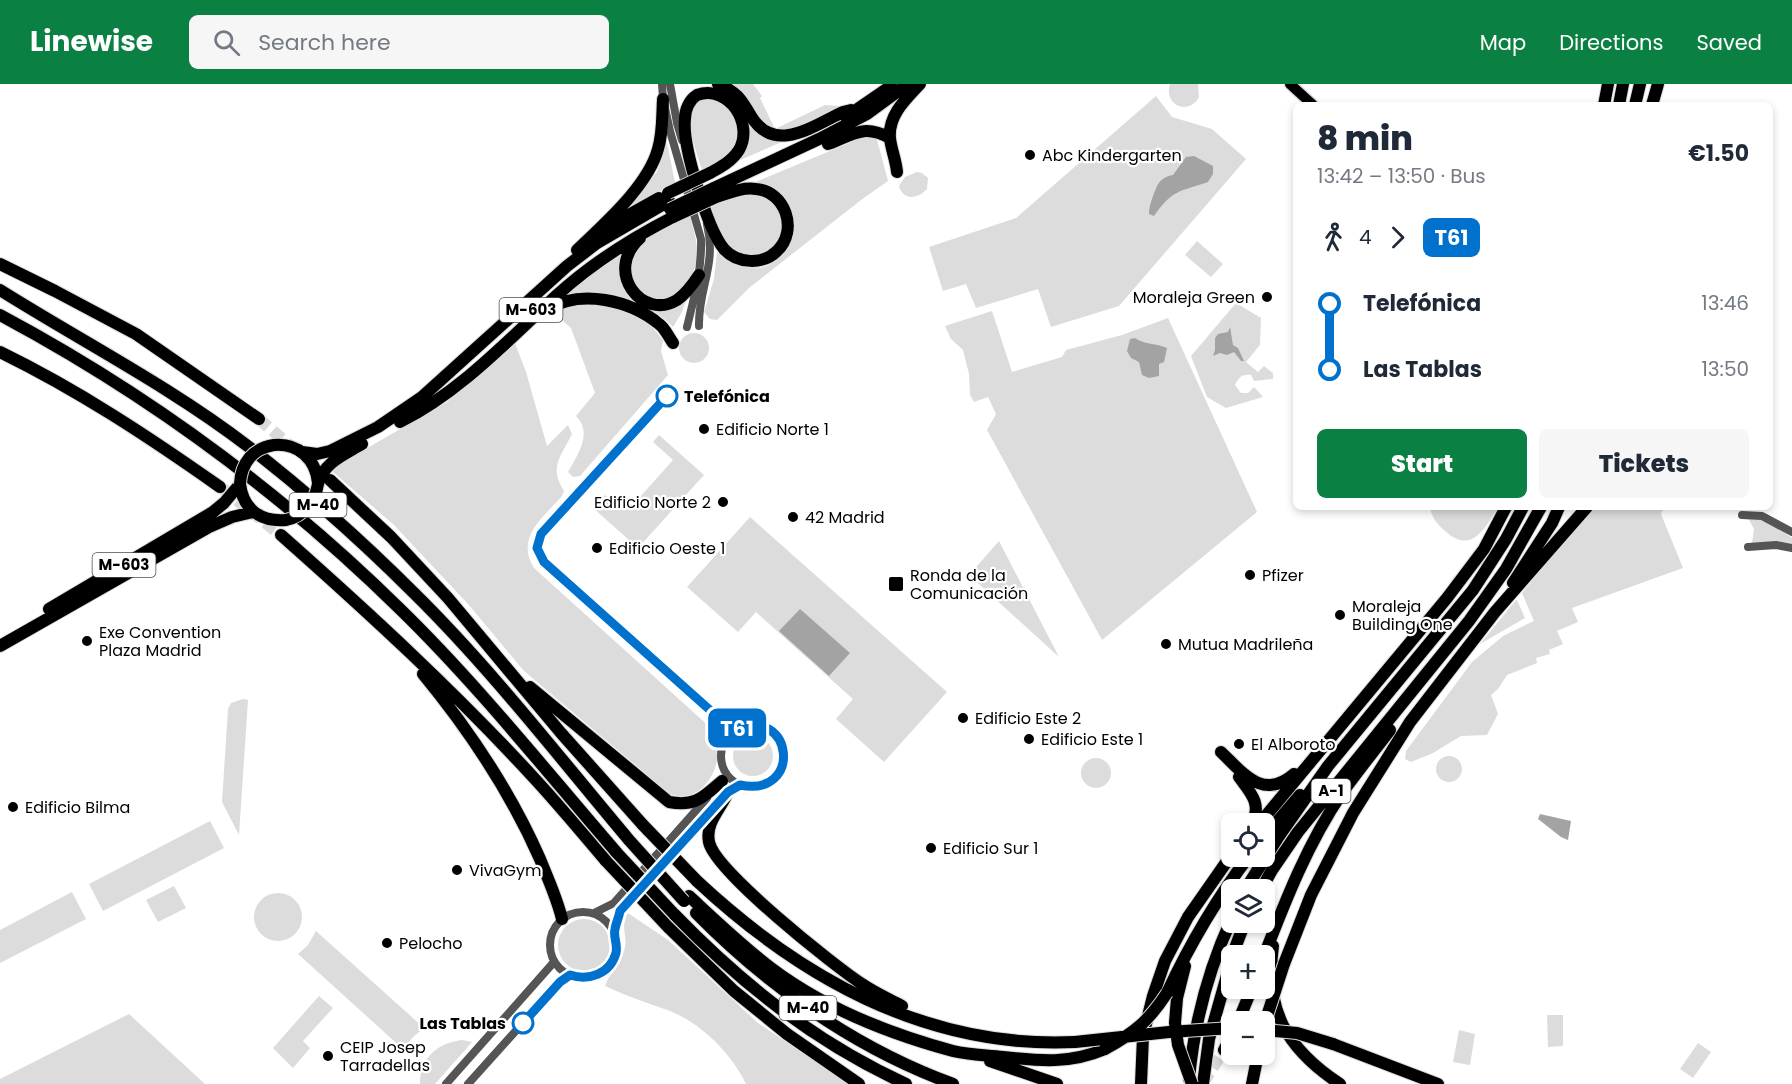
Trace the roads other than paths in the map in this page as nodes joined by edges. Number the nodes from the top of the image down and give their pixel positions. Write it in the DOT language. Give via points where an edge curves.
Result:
graph roads {
  1 [pos="662,84"];
  2 [pos="670,84"];
  3 [pos="718,84"];
  4 [pos="894,84"];
  5 [pos="908,84"];
  6 [pos="920,84"];
  7 [pos="1290,84"];
  8 [pos="1608,84"];
  9 [pos="1623,84"];
  10 [pos="1640,84"];
  11 [pos="1658,84"];
  12 [pos="663,99"];
  13 [pos="1310,102"];
  14 [pos="1605,102"];
  15 [pos="1620,102"];
  16 [pos="1636,102"];
  17 [pos="1653,102"];
  18 [pos="863,111"];
  19 [pos="890,138"];
  20 [pos="828,144"];
  21 [pos="902,169"];
  22 [pos="696,183"];
  23 [pos="713,184"];
  24 [pos="670,205"];
  25 [pos="581,246"];
  26 [pos="0,264"];
  27 [pos="699,275"];
  28 [pos="0,290"];
  29 [pos="0,296"];
  30 [pos="37,313"];
  31 [pos="0,315"];
  32 [pos="534,318"];
  33 [pos="0,323"];
  34 [pos="687,327"];
  35 [pos="699,327"];
  36 [pos="484,343"];
  37 [pos="673,343"];
  38 [pos="0,352"];
  39 [pos="124,387"];
  40 [pos="259,419"];
  41 [pos="400,422"];
  42 [pos="302,452"];
  43 [pos="330,480"];
  44 [pos="240,484"];
  45 [pos="318,484"];
  46 [pos="220,487"];
  47 [pos="1503,510"];
  48 [pos="1521,510"];
  49 [pos="1539,510"];
  50 [pos="1558,510"];
  51 [pos="1584,510"];
  52 [pos="253,512"];
  53 [pos="1742,515"];
  54 [pos="1792,532"];
  55 [pos="281,535"];
  56 [pos="1748,547"];
  57 [pos="1792,548"];
  58 [pos="1495,612"];
  59 [pos="382,625"];
  60 [pos="0,637"];
  61 [pos="487,644"];
  62 [pos="0,646"];
  63 [pos="1408,698"];
  64 [pos="1323,746"];
  65 [pos="1328,766"];
  66 [pos="723,776"];
  67 [pos="740,785"];
  68 [pos="1374,789"];
  69 [pos="728,792"];
  70 [pos="1256,813"];
  71 [pos="1268,813"];
  72 [pos="1275,824"];
  73 [pos="1344,830"];
  74 [pos="1223,867"];
  75 [pos="1241,867"];
  76 [pos="1300,868"];
  77 [pos="1252,879"];
  78 [pos="1267,879"];
  79 [pos="687,898"];
  80 [pos="594,913"];
  81 [pos="561,919"];
  82 [pos="614,931"];
  83 [pos="1226,933"];
  84 [pos="1193,942"];
  85 [pos="1268,945"];
  86 [pos="554,962"];
  87 [pos="570,975"];
  88 [pos="1221,996"];
  89 [pos="1270,1011"];
  90 [pos="1275,1028"];
  91 [pos="1221,1029"];
  92 [pos="970,1034"];
  93 [pos="955,1051"];
  94 [pos="1256,1065"];
  95 [pos="446,1084"];
  96 [pos="468,1084"];
  97 [pos="860,1084"];
  98 [pos="906,1084"];
  99 [pos="953,1084"];
  100 [pos="1056,1084"];
  101 [pos="1141,1084"];
  102 [pos="1190,1084"];
  103 [pos="1203,1084"];
  104 [pos="1252,1084"];
  105 [pos="1340,1084"];
  106 [pos="1438,1084"];
  1 -- 12 [label="street"];
  2 -- 22 [label="street" via="676,123"];
  3 -- 18 [label="highway" via="732,90 760,128 770,135 785,137 843,112"];
  4 -- 18 [label="highway"];
  5 -- 18 [label="highway"];
  6 -- 19 [label="highway" via="894,116"];
  7 -- 13 [label="main road"];
  8 -- 14 [label="highway"];
  9 -- 15 [label="highway"];
  10 -- 16 [label="highway"];
  11 -- 17 [label="highway"];
  12 -- 25 [label="highway" via="658,150 650,168 618,209"];
  12 -- 27 [label="street" via="701,239"];
  18 -- 20 [label="highway" via="852,129"];
  18 -- 23 [label="highway" via="819,139"];
  19 -- 20 [label="highway" via="872,130"];
  19 -- 21 [label="highway"];
  20 -- 23 [label="highway"];
  22 -- 23 [label="highway" via="684,118 693,98 710,92 733,101 740,110 743,127 740,148"];
  22 -- 23 [label="highway" via="716,235 734,257 756,261 777,251 786,236 788,216 782,204 772,194 758,189"];
  22 -- 35 [label="street" via="711,251 698,308"];
  23 -- 24 [label="highway, bridge"];
  23 -- 24 [label="highway, bridge"];
  24 -- 25 [label="highway" via="620,219"];
  24 -- 27 [label="highway" via="632,247 624,272 627,284 646,302 661,304 676,301"];
  24 -- 32 [label="highway"];
  24 -- 36 [label="highway, M-603" via="597,243"];
  24 -- 41 [label="highway, M-603" via="602,248 435,396"];
  25 -- 36 [label="highway"];
  26 -- 40 [label="highway" via="136,334"];
  27 -- 34 [label="street"];
  28 -- 30 [label="highway"];
  29 -- 30 [label="highway, M-40"];
  30 -- 79 [label="highway, M-40, bridge" via="144,375 248,447 347,529 416,595 499,684"];
  31 -- 39 [label="highway, M-40"];
  32 -- 37 [label="highway" via="572,301 619,303 643,312 661,325"];
  32 -- 41 [label="highway" via="465,380"];
  33 -- 39 [label="highway"];
  36 -- 42 [label="highway, M-603" via="422,397 378,427 330,451"];
  38 -- 46 [label="highway" via="91,400"];
  39 -- 98 [label="highway, M-40, bridge" via="213,448 310,525 401,610 674,914 747,985 807,1029"];
  41 -- 45 [label="highway, M-603" via="333,461"];
  42 -- 44 [label="highway, M-603, bridge" via="287,445 260,449 242,468"];
  42 -- 45 [label="highway" via="314,465"];
  43 -- 61 [label="highway" via="391,537"];
  44 -- 52 [label="highway" via="243,500"];
  44 -- 60 [label="highway, M-603" via="213,512"];
  45 -- 52 [label="highway, M-603, bridge" via="314,498 298,516 270,520"];
  47 -- 64 [label="highway" via="1447,598"];
  48 -- 65 [label="highway, A-1" via="1473,590"];
  49 -- 63 [label="highway, A-1" via="1506,569"];
  50 -- 58 [label="highway"];
  51 -- 58 [label="highway"];
  52 -- 62 [label="highway, M-603" via="209,527"];
  53 -- 54 [label="street" via="1762,516"];
  55 -- 59 [label="highway"];
  56 -- 57 [label="street"];
  58 -- 73 [label="highway" via="1410,722"];
  59 -- 81 [label="highway" via="484,754 533,844"];
  59 -- 97 [label="highway, bridge" via="459,700 668,927 734,991 787,1034"];
  61 -- 66 [label="highway" via="538,694 669,802 691,804"];
  61 -- 92 [label="highway, bridge" via="594,772 728,910 769,942 863,998 907,1016"];
  63 -- 76 [label="highway" via="1392,728 1342,793"];
  63 -- 78 [label="highway, A-1" via="1298,832"];
  64 -- 70 [label="highway" via="1291,777 1270,785 1252,781 1221,752 1256,801"];
  64 -- 71 [label="highway"];
  65 -- 72 [label="highway"];
  65 -- 77 [label="highway, A-1"];
  66 -- 67 [label="street"];
  66 -- 67 [label="street" via="721,750 725,740 736,729 762,725 778,736 783,746 782,770 763,786"];
  66 -- 80 [label="street" via="614,903"];
  67 -- 69 [label="street"];
  68 -- 73 [label="highway"];
  69 -- 82 [label="street" via="620,911"];
  69 -- 92 [label="highway" via="710,825 709,841 718,859 763,904 862,985 903,1007"];
  73 -- 89 [label="highway, bridge" via="1311,895"];
  74 -- 101 [label="highway" via="1188,917 1165,961 1143,1036"];
  75 -- 84 [label="highway"];
  76 -- 85 [label="highway"];
  76 -- 105 [label="highway" via="1274,945 1272,993 1286,1035 1311,1063"];
  79 -- 93 [label="highway" via="774,970 820,998 851,1015"];
  79 -- 99 [label="highway, M-40" via="755,969 810,1010 882,1054"];
  80 -- 81 [label="street" via="577,912"];
  80 -- 82 [label="street" via="610,923"];
  81 -- 86 [label="street" via="549,947"];
  82 -- 87 [label="street" via="616,952 606,970 588,978"];
  83 -- 102 [label="highway" via="1202,1008"];
  84 -- 93 [label="highway, bridge" via="1155,1010 1133,1034 1090,1056 1068,1061"];
  84 -- 102 [label="highway, bridge" via="1177,998 1175,1023"];
  86 -- 87 [label="street"];
  86 -- 95 [label="street"];
  87 -- 96 [label="street"];
  88 -- 103 [label="highway" via="1209,1039"];
  90 -- 106 [label="highway, bridge" via="1333,1044"];
  91 -- 92 [label="highway, bridge" via="1042,1044"];
  93 -- 100 [label="highway"];
  94 -- 104 [label="highway"];
}
